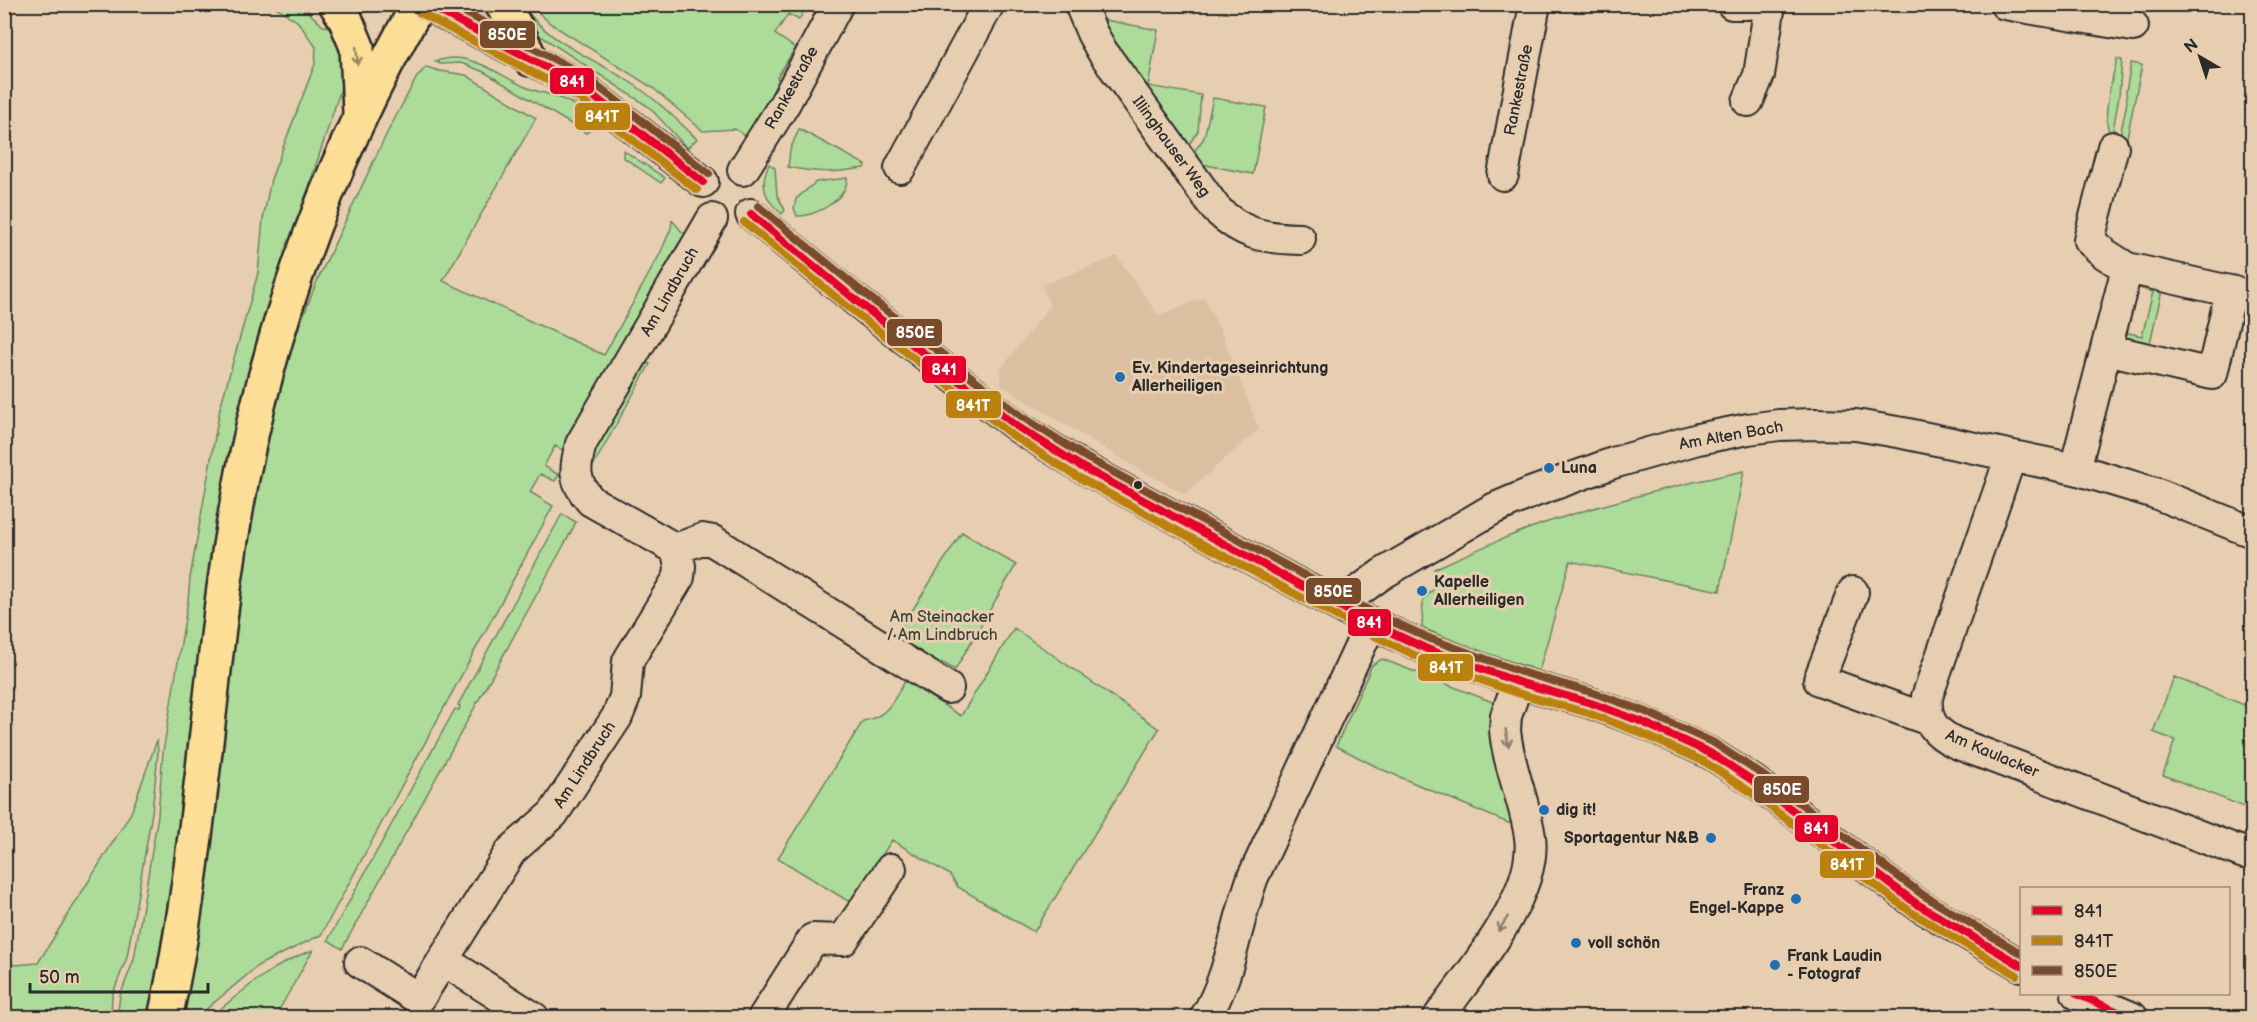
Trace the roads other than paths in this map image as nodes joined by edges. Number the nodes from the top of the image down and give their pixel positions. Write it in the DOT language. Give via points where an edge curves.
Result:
graph roads {
  1 [pos="336,4"];
  2 [pos="418,4"];
  3 [pos="425,4"];
  4 [pos="502,4"];
  5 [pos="838,4"];
  6 [pos="989,4"];
  7 [pos="1080,4"];
  8 [pos="1535,4"];
  9 [pos="1732,4"];
  10 [pos="1748,4"];
  11 [pos="1770,4"];
  12 [pos="2005,4"];
  13 [pos="2133,26"];
  14 [pos="530,59"];
  15 [pos="1748,101"];
  16 [pos="360,112"];
  17 [pos="2113,147"];
  18 [pos="900,168"];
  19 [pos="743,170"];
  20 [pos="1503,175"];
  21 [pos="703,182"];
  22 [pos="751,214"];
  23 [pos="712,219"];
  24 [pos="1300,238"];
  25 [pos="2127,268"];
  26 [pos="2242,294"];
  27 [pos="2106,349"];
  28 [pos="2010,456"];
  29 [pos="2076,469"];
  30 [pos="2253,532"];
  31 [pos="676,549"];
  32 [pos="1853,592"];
  33 [pos="1358,617"];
  34 [pos="1518,682"];
  35 [pos="948,688"];
  36 [pos="1929,720"];
  37 [pos="2253,855"];
  38 [pos="891,869"];
  39 [pos="443,960"];
  40 [pos="360,962"];
  41 [pos="2020,965"];
  42 [pos="2082,995"];
  43 [pos="165,1017"];
  44 [pos="534,1017"];
  45 [pos="763,1017"];
  46 [pos="1204,1017"];
  47 [pos="1438,1017"];
  48 [pos="2133,1017"];
  1 -- 16 [label="main road, one-way" via="357,47"];
  2 -- 16 [label="main road"];
  3 -- 14 [label="street"];
  4 -- 14 [label="main road"];
  5 -- 19 [label="street, Rankestraße" via="785,103"];
  6 -- 18 [label="street"];
  7 -- 24 [label="street, Illinghauser Weg" via="1102,51 1216,209 1231,224 1250,233"];
  8 -- 20 [label="street, Rankestraße"];
  9 -- 10 [label="street"];
  11 -- 15 [label="street" via="1759,75"];
  12 -- 13 [label="street"];
  14 -- 21 [label="street" via="578,84"];
  16 -- 43 [label="main road" via="291,284 247,454 224,588 179,943"];
  17 -- 25 [label="street" via="2089,240"];
  19 -- 21 [label="street" via="717,168"];
  19 -- 22 [label="street" via="752,177 758,195"];
  21 -- 23 [label="street" via="700,202"];
  22 -- 23 [label="street" via="734,224"];
  22 -- 33 [label="street" via="1018,427 1132,496"];
  23 -- 31 [label="street, Am Lindbruch" via="581,444 576,462 576,477 591,501"];
  25 -- 26 [label="street"];
  25 -- 27 [label="street"];
  26 -- 27 [label="street" via="2212,374"];
  27 -- 29 [label="street"];
  28 -- 29 [label="street, Am Alten Bach"];
  28 -- 33 [label="street, Am Alten Bach" via="1903,433 1817,423 1748,429 1698,439 1575,476 1493,509 1356,593"];
  28 -- 36 [label="street, Am Kaulacker" via="1927,697"];
  29 -- 30 [label="street, Am Alten Bach" via="2155,493"];
  31 -- 35 [label="street" via="697,540 712,541"];
  31 -- 39 [label="street, Am Lindbruch" via="679,578 628,661 625,697 617,717 553,814 511,851"];
  32 -- 36 [label="street" via="1819,680"];
  33 -- 34 [label="street" via="1427,649"];
  33 -- 46 [label="street, Am Alten Bach" via="1244,900 1222,980"];
  34 -- 41 [label="street" via="1640,721 1710,753 1755,782 1917,904"];
  34 -- 47 [label="street, one-way" via="1505,730 1531,840 1530,867 1512,911"];
  36 -- 37 [label="street, Am Kaulacker" via="1944,737 1956,743"];
  38 -- 45 [label="street" via="843,940 813,939"];
  39 -- 40 [label="street, Am Lindbruch" via="419,999"];
  39 -- 44 [label="street"];
  42 -- 48 [label="street"];
}
